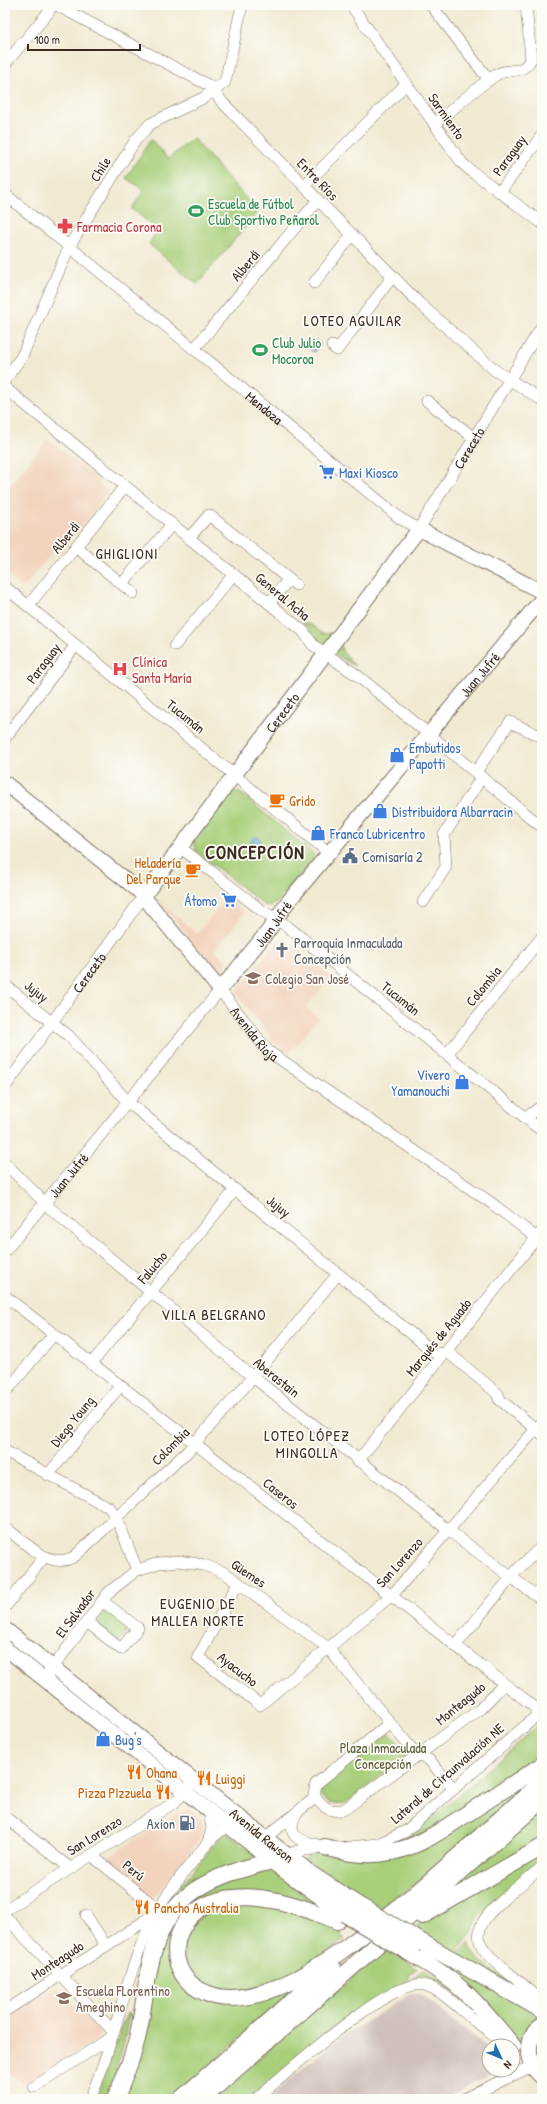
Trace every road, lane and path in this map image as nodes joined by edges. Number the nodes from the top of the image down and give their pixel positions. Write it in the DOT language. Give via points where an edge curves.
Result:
graph roads {
  1 [pos="52,5"];
  2 [pos="56,5"];
  3 [pos="242,5"];
  4 [pos="350,5"];
  5 [pos="431,5"];
  6 [pos="526,5"];
  7 [pos="5,64"];
  8 [pos="490,80"];
  9 [pos="406,84"];
  10 [pos="214,91"];
  11 [pos="434,124"];
  12 [pos="542,135"];
  13 [pos="304,186"];
  14 [pos="500,192"];
  15 [pos="5,194"];
  16 [pos="318,200"];
  17 [pos="542,222"];
  18 [pos="352,235"];
  19 [pos="69,247"];
  20 [pos="393,276"];
  21 [pos="314,283"];
  22 [pos="542,326"];
  23 [pos="332,346"];
  24 [pos="194,350"];
  25 [pos="5,380"];
  26 [pos="509,380"];
  27 [pos="5,388"];
  28 [pos="542,400"];
  29 [pos="427,401"];
  30 [pos="474,438"];
  31 [pos="125,486"];
  32 [pos="172,524"];
  33 [pos="419,528"];
  34 [pos="189,538"];
  35 [pos="76,547"];
  36 [pos="234,574"];
  37 [pos="122,584"];
  38 [pos="5,587"];
  39 [pos="542,592"];
  40 [pos="133,593"];
  41 [pos="542,598"];
  42 [pos="269,603"];
  43 [pos="28,606"];
  44 [pos="76,645"];
  45 [pos="175,645"];
  46 [pos="325,654"];
  47 [pos="429,734"];
  48 [pos="542,737"];
  49 [pos="5,738"];
  50 [pos="234,775"];
  51 [pos="479,775"];
  52 [pos="5,783"];
  53 [pos="542,827"];
  54 [pos="181,848"];
  55 [pos="329,853"];
  56 [pos="144,897"];
  57 [pos="423,902"];
  58 [pos="276,919"];
  59 [pos="542,937"];
  60 [pos="5,985"];
  61 [pos="220,990"];
  62 [pos="53,1023"];
  63 [pos="447,1054"];
  64 [pos="5,1087"];
  65 [pos="128,1102"];
  66 [pos="542,1106"];
  67 [pos="525,1118"];
  68 [pos="542,1131"];
  69 [pos="5,1163"];
  70 [pos="235,1190"];
  71 [pos="44,1203"];
  72 [pos="540,1237"];
  73 [pos="5,1251"];
  74 [pos="338,1274"];
  75 [pos="151,1292"];
  76 [pos="5,1296"];
  77 [pos="54,1334"];
  78 [pos="444,1354"];
  79 [pos="91,1364"];
  80 [pos="253,1377"];
  81 [pos="120,1386"];
  82 [pos="5,1393"];
  83 [pos="540,1428"];
  84 [pos="194,1444"];
  85 [pos="5,1451"];
  86 [pos="358,1461"];
  87 [pos="48,1475"];
  88 [pos="115,1518"];
  89 [pos="5,1527"];
  90 [pos="448,1530"];
  91 [pos="542,1546"];
  92 [pos="44,1557"];
  93 [pos="137,1570"];
  94 [pos="512,1577"];
  95 [pos="238,1583"];
  96 [pos="390,1596"];
  97 [pos="542,1600"];
  98 [pos="102,1601"];
  99 [pos="5,1607"];
  100 [pos="87,1622"];
  101 [pos="5,1629"];
  102 [pos="455,1646"];
  103 [pos="5,1648"];
  104 [pos="328,1648"];
  105 [pos="53,1667"];
  106 [pos="44,1680"];
  107 [pos="504,1684"];
  108 [pos="260,1705"];
  109 [pos="541,1712"];
  110 [pos="390,1723"];
  111 [pos="419,1754"];
  112 [pos="542,1765"];
  113 [pos="195,1780"];
  114 [pos="542,1782"];
  115 [pos="454,1789"];
  116 [pos="184,1792"];
  117 [pos="316,1797"];
  118 [pos="542,1800"];
  119 [pos="209,1812"];
  120 [pos="296,1813"];
  121 [pos="5,1816"];
  122 [pos="228,1826"];
  123 [pos="251,1826"];
  124 [pos="266,1838"];
  125 [pos="207,1844"];
  126 [pos="255,1847"];
  127 [pos="325,1847"];
  128 [pos="542,1847"];
  129 [pos="91,1855"];
  130 [pos="279,1858"];
  131 [pos="542,1867"];
  132 [pos="70,1868"];
  133 [pos="412,1896"];
  134 [pos="5,1910"];
  135 [pos="156,1912"];
  136 [pos="346,1913"];
  137 [pos="86,1915"];
  138 [pos="5,1916"];
  139 [pos="148,1930"];
  140 [pos="125,1934"];
  141 [pos="106,1946"];
  142 [pos="142,1950"];
  143 [pos="364,1957"];
  144 [pos="61,1975"];
  145 [pos="542,2002"];
  146 [pos="542,2010"];
  147 [pos="5,2011"];
  148 [pos="542,2026"];
  149 [pos="113,2035"];
  150 [pos="501,2038"];
  151 [pos="505,2038"];
  152 [pos="85,2054"];
  153 [pos="521,2055"];
  154 [pos="102,2069"];
  155 [pos="538,2072"];
  156 [pos="122,2079"];
  157 [pos="34,2087"];
  158 [pos="90,2099"];
  159 [pos="116,2099"];
  160 [pos="182,2099"];
  161 [pos="202,2099"];
  162 [pos="256,2099"];
  163 [pos="464,2099"];
  1 -- 7 [label="street"];
  2 -- 10 [label="street, Entre Ríos" via="210,86"];
  3 -- 10 [label="street, Chile" via="224,82"];
  4 -- 9 [label="street, Sarmiento"];
  5 -- 8 [label="street"];
  6 -- 8 [label="street" via="531,59 522,70 497,73"];
  8 -- 11 [label="street"];
  9 -- 11 [label="street, Sarmiento"];
  9 -- 13 [label="street"];
  10 -- 13 [label="street, Entre Ríos"];
  10 -- 19 [label="street, Chile" via="158,119 144,130"];
  11 -- 14 [label="street, Sarmiento" via="462,163"];
  12 -- 14 [label="street, Paraguay"];
  13 -- 16 [label="street, Entre Ríos"];
  14 -- 17 [label="street, Sarmiento"];
  15 -- 19 [label="street, Mendoza"];
  16 -- 18 [label="street, Entre Ríos"];
  16 -- 24 [label="street, Alberdi"];
  18 -- 20 [label="street, Entre Ríos"];
  18 -- 21 [label="street"];
  19 -- 24 [label="street, Mendoza"];
  19 -- 25 [label="street, Chile" via="22,356"];
  20 -- 23 [label="street" via="337,350"];
  20 -- 26 [label="street, Entre Ríos" via="458,338 496,372"];
  22 -- 26 [label="street, Cereceto"];
  24 -- 33 [label="street, Mendoza" via="401,519"];
  26 -- 28 [label="street, Entre Ríos"];
  26 -- 30 [label="street, Cereceto"];
  27 -- 31 [label="street, General Acha"];
  29 -- 30 [label="street"];
  30 -- 33 [label="street, Cereceto"];
  31 -- 32 [label="street, General Acha"];
  31 -- 35 [label="street, Alberdi"];
  32 -- 34 [label="street, General Acha"];
  32 -- 37 [label="street"];
  33 -- 39 [label="main road, Mendoza"];
  33 -- 46 [label="main road, Cereceto"];
  34 -- 36 [label="street, General Acha"];
  34 -- 42 [label="street" via="209,515 292,583"];
  35 -- 37 [label="street"];
  35 -- 43 [label="street, Alberdi"];
  36 -- 42 [label="street, General Acha"];
  36 -- 45 [label="street"];
  37 -- 40 [label="street"];
  38 -- 43 [label="street, Tucumán"];
  41 -- 47 [label="main road, Juan Jufré"];
  42 -- 46 [label="street, General Acha" via="303,631 313,645"];
  43 -- 44 [label="street, Tucumán"];
  44 -- 49 [label="street, Paraguay"];
  44 -- 50 [label="street, Tucumán"];
  46 -- 47 [label="street, General Acha" via="358,676"];
  46 -- 50 [label="main road, Cereceto"];
  47 -- 51 [label="street, General Acha"];
  47 -- 55 [label="main road, Juan Jufré"];
  48 -- 51 [label="street" via="510,722"];
  50 -- 54 [label="main road, Cereceto"];
  50 -- 55 [label="street, Tucumán"];
  51 -- 53 [label="street, General Acha"];
  51 -- 57 [label="street" via="444,835 446,867"];
  52 -- 56 [label="main road, Avenida Rioja"];
  54 -- 56 [label="main road, Cereceto"];
  54 -- 58 [label="street, Tucumán"];
  55 -- 58 [label="main road, Juan Jufré"];
  56 -- 61 [label="main road, Avenida Rioja"];
  56 -- 62 [label="street, Cereceto"];
  58 -- 61 [label="main road, Juan Jufré"];
  58 -- 63 [label="street, Tucumán"];
  59 -- 63 [label="street, Colombia"];
  60 -- 62 [label="street, Jujuy"];
  61 -- 65 [label="street, Juan Jufré"];
  61 -- 72 [label="street, Avenida Rioja" via="268,1051"];
  62 -- 64 [label="street, Cereceto"];
  62 -- 65 [label="street, Jujuy" via="70,1036"];
  63 -- 67 [label="street, Tucumán"];
  65 -- 70 [label="street, Jujuy"];
  65 -- 71 [label="street, Juan Jufré"];
  66 -- 67 [label="street"];
  67 -- 68 [label="street, Tucumán"];
  69 -- 71 [label="street, Aberastain"];
  70 -- 74 [label="street, Jujuy"];
  70 -- 75 [label="street, Falucho"];
  71 -- 73 [label="street, Juan Jufré"];
  71 -- 75 [label="street, Aberastain"];
  72 -- 78 [label="street, Marqués de Aguado"];
  74 -- 78 [label="street, Jujuy" via="435,1353"];
  74 -- 80 [label="street, Colombia"];
  75 -- 79 [label="street, Falucho"];
  75 -- 80 [label="street, Aberastain"];
  76 -- 77 [label="street, Caseros"];
  77 -- 79 [label="street, Caseros"];
  77 -- 82 [label="street"];
  78 -- 83 [label="street, Jujuy" via="450,1354 498,1394 499,1399"];
  78 -- 86 [label="street, Marqués de Aguado"];
  79 -- 81 [label="street, Caseros"];
  80 -- 84 [label="street, Colombia"];
  80 -- 86 [label="street, Aberastain"];
  81 -- 84 [label="street, Caseros"];
  81 -- 87 [label="street, Diego Young"];
  83 -- 90 [label="street, San Lorenzo"];
  84 -- 88 [label="street, Colombia"];
  84 -- 96 [label="street, Caseros"];
  85 -- 87 [label="street"];
  86 -- 90 [label="street, Aberastain"];
  87 -- 88 [label="street" via="110,1508"];
  88 -- 92 [label="street, Colombia" via="73,1558 64,1560"];
  88 -- 93 [label="street"];
  89 -- 92 [label="street"];
  90 -- 94 [label="street, Aberastain"];
  90 -- 96 [label="street, San Lorenzo"];
  91 -- 94 [label="street"];
  92 -- 99 [label="street"];
  93 -- 95 [label="street, Güemes" via="163,1562 193,1562 219,1570"];
  93 -- 98 [label="street, El Salvador" via="114,1587"];
  94 -- 97 [label="street, Aberastain"];
  94 -- 102 [label="street"];
  95 -- 104 [label="street, Güemes"];
  95 -- 108 [label="street, Ayacucho" via="198,1657"];
  96 -- 102 [label="street, Caseros"];
  96 -- 104 [label="street, San Lorenzo"];
  98 -- 100 [label="street, El Salvador"];
  98 -- 100 [label="street" via="138,1628 121,1649"];
  100 -- 105 [label="street, El Salvador"];
  101 -- 105 [label="main road, Avenida Rawson"];
  102 -- 107 [label="street, Caseros"];
  103 -- 106 [label="main road, Avenida Rawson"];
  104 -- 108 [label="street, San Lorenzo"];
  104 -- 110 [label="street, Güemes"];
  105 -- 106 [label="street, El Salvador"];
  105 -- 113 [label="main road, Avenida Rawson"];
  106 -- 116 [label="main road, Avenida Rawson"];
  107 -- 109 [label="street, Caseros"];
  107 -- 111 [label="street, Monteagudo" via="483,1707"];
  109 -- 115 [label="street, Lateral de Circunvalación NE"];
  110 -- 111 [label="street, Güemes" via="410,1748"];
  110 -- 117 [label="street" via="316,1784"];
  111 -- 115 [label="street, Güemes" via="430,1761"];
  111 -- 117 [label="street, Monteagudo" via="345,1809 328,1809"];
  112 -- 127 [label="highway" via="413,1846 372,1854"];
  113 -- 116 [label="street, San Lorenzo"];
  113 -- 123 [label="main road, Avenida Rawson"];
  114 -- 133 [label="highway"];
  115 -- 127 [label="street, Lateral de Circunvalación NE" via="412,1826 390,1839 370,1846"];
  116 -- 119 [label="main road, Avenida Rawson"];
  116 -- 129 [label="street, San Lorenzo" via="175,1802"];
  117 -- 120 [label="street"];
  118 -- 143 [label="highway"];
  119 -- 122 [label="main road, Avenida Rawson"];
  119 -- 125 [label="street" via="212,1828"];
  120 -- 124 [label="street"];
  120 -- 127 [label="street" via="291,1827 294,1835 301,1840"];
  121 -- 132 [label="street"];
  122 -- 123 [label="street"];
  122 -- 125 [label="street"];
  122 -- 126 [label="main road, Avenida Rawson"];
  123 -- 124 [label="main road, Avenida Rawson"];
  124 -- 126 [label="street"];
  124 -- 130 [label="main road, Avenida Rawson"];
  125 -- 135 [label="street"];
  126 -- 130 [label="main road, Avenida Rawson"];
  127 -- 130 [label="street, Lateral de Circunvalación NE" via="297,1851"];
  128 -- 143 [label="highway" via="434,1908"];
  129 -- 132 [label="street, San Lorenzo"];
  129 -- 135 [label="street, Perú"];
  130 -- 136 [label="highway, Avenida Rawson"];
  130 -- 156 [label="highway" via="236,1870 205,1884 183,1900 169,1916 153,1949 136,2042"];
  131 -- 145 [label="street" via="488,1916 482,1924 479,1937 486,1952"];
  132 -- 134 [label="street, San Lorenzo"];
  133 -- 136 [label="highway" via="315,1968 265,1992 236,1998 206,1994 189,1982 178,1963 176,1944 182,1926 194,1913 217,1901 241,1898 268,1899"];
  133 -- 160 [label="highway"];
  135 -- 139 [label="street"];
  135 -- 140 [label="street, Monteagudo"];
  136 -- 146 [label="highway, Avenida Rawson, bridge" via="425,1944"];
  136 -- 151 [label="highway, Avenida Rawson, bridge" via="440,1971 468,1994"];
  137 -- 141 [label="street"];
  138 -- 144 [label="street"];
  139 -- 142 [label="highway"];
  140 -- 141 [label="street, Monteagudo"];
  140 -- 142 [label="street" via="134,1938"];
  141 -- 144 [label="street, Monteagudo"];
  142 -- 149 [label="street"];
  142 -- 156 [label="highway"];
  143 -- 161 [label="highway"];
  144 -- 147 [label="street, Monteagudo"];
  144 -- 149 [label="street"];
  148 -- 155 [label="highway" via="533,2035 528,2051"];
  149 -- 152 [label="street"];
  149 -- 154 [label="street"];
  150 -- 162 [label="street" via="438,1992 426,1985 416,1984 391,1995 333,2033"];
  152 -- 154 [label="street" via="95,2058"];
  152 -- 157 [label="street"];
  153 -- 155 [label="highway, Avenida Rawson"];
  154 -- 158 [label="street"];
  155 -- 163 [label="street"];
  156 -- 159 [label="highway"];
}
